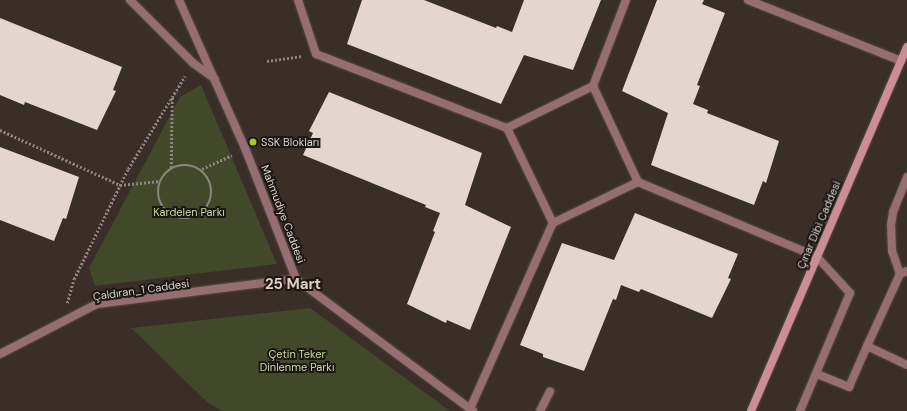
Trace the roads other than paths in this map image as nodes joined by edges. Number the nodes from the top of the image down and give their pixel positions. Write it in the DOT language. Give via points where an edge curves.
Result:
graph roads {
  1 [pos="130,0"];
  2 [pos="179,0"];
  3 [pos="298,0"];
  4 [pos="626,0"];
  5 [pos="748,0"];
  6 [pos="907,47"];
  7 [pos="901,61"];
  8 [pos="216,79"];
  9 [pos="592,86"];
  10 [pos="507,128"];
  11 [pos="907,177"];
  12 [pos="638,182"];
  13 [pos="553,223"];
  14 [pos="818,257"];
  15 [pos="903,273"];
  16 [pos="296,279"];
  17 [pos="867,346"];
  18 [pos="0,354"];
  19 [pos="907,365"];
  20 [pos="816,374"];
  21 [pos="550,390"];
  22 [pos="471,410"];
  23 [pos="540,411"];
  24 [pos="751,411"];
  25 [pos="800,411"];
  1 -- 8 [label="street" via="193,63"];
  2 -- 8 [label="street, Mahmudiye Caddesi"];
  3 -- 10 [label="street" via="316,54"];
  4 -- 9 [label="street"];
  5 -- 7 [label="street"];
  6 -- 7 [label="main road, Çınar Dibi Caddesi"];
  7 -- 14 [label="main road, Çınar Dibi Caddesi"];
  8 -- 16 [label="street, Mahmudiye Caddesi"];
  9 -- 10 [label="street"];
  9 -- 12 [label="street"];
  10 -- 13 [label="street"];
  11 -- 15 [label="street" via="893,212 891,225 892,251"];
  12 -- 13 [label="street"];
  12 -- 14 [label="street"];
  13 -- 22 [label="street"];
  14 -- 20 [label="street" via="850,293"];
  14 -- 24 [label="main road, Çınar Dibi Caddesi"];
  15 -- 17 [label="street"];
  16 -- 18 [label="street, Çaldıran_1 Caddesi" via="97,304"];
  16 -- 22 [label="street, Mahmudiye Caddesi"];
  17 -- 19 [label="street"];
  17 -- 20 [label="street" via="849,387"];
  20 -- 25 [label="street"];
  21 -- 23 [label="street"];
}
